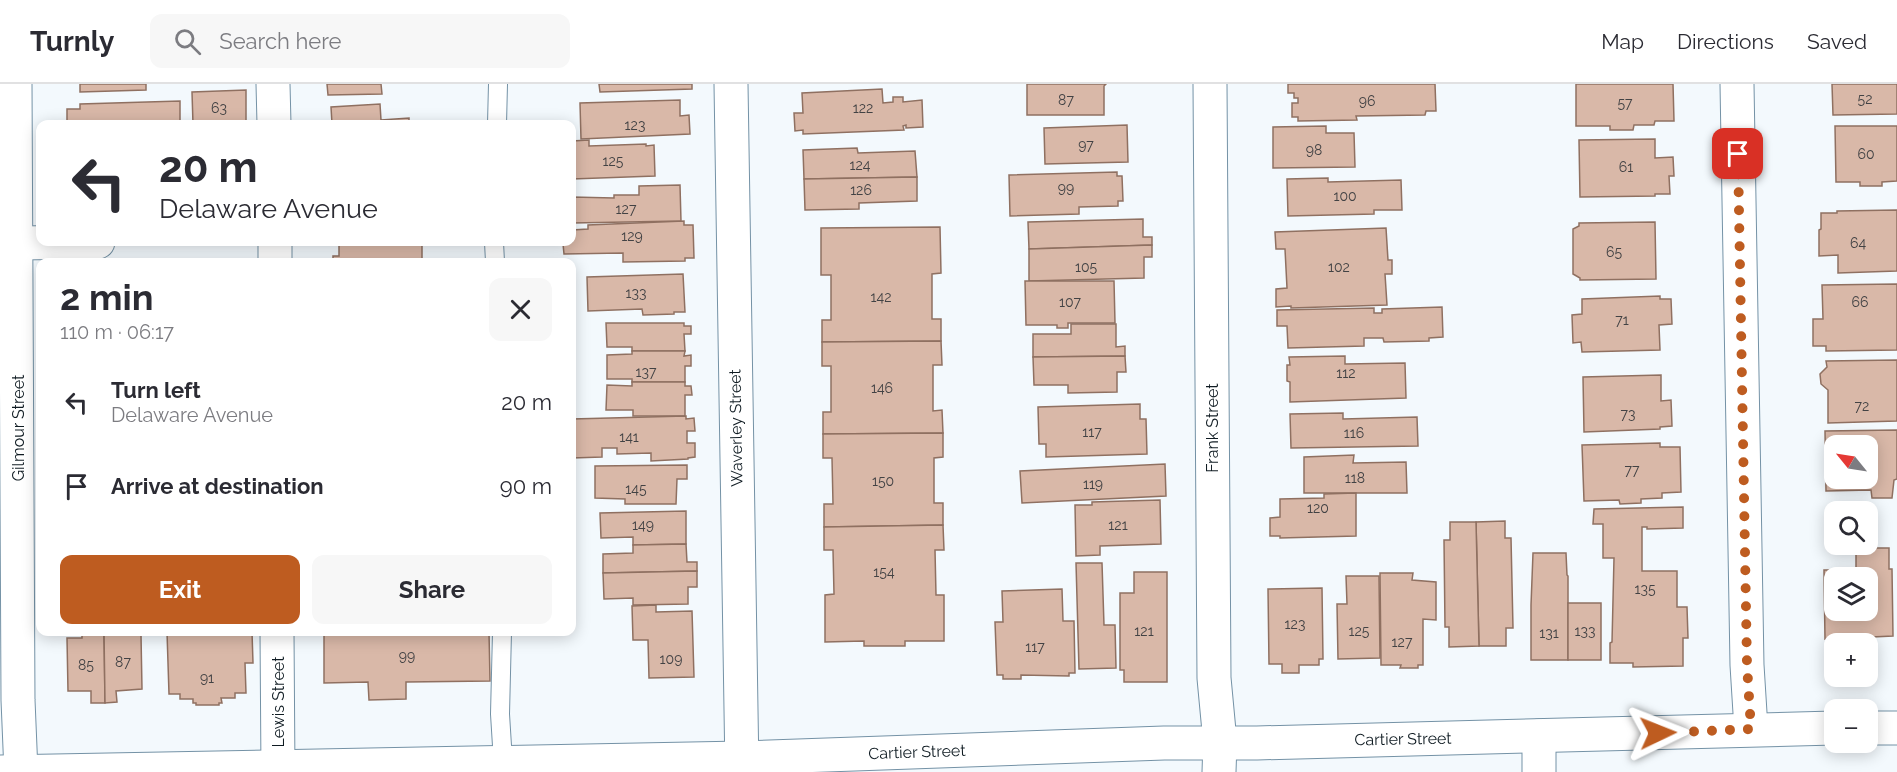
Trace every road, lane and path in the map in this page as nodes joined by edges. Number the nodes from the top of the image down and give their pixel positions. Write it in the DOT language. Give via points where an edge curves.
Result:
graph roads {
  1 [pos="15,84"];
  2 [pos="273,84"];
  3 [pos="498,84"];
  4 [pos="731,84"];
  5 [pos="1210,84"];
  6 [pos="1737,84"];
  7 [pos="274,120"];
  8 [pos="497,120"];
  9 [pos="17,243"];
  10 [pos="36,243"];
  11 [pos="277,636"];
  12 [pos="502,636"];
  13 [pos="1824,728"];
  14 [pos="1878,728"];
  15 [pos="1897,728"];
  16 [pos="1751,729"];
  17 [pos="1539,735"];
  18 [pos="1220,757"];
  19 [pos="503,762"];
  20 [pos="742,765"];
  21 [pos="278,769"];
  22 [pos="0,772"];
  23 [pos="21,772"];
  24 [pos="1539,772"];
  1 -- 9 [label="street, Gilmour Street"];
  2 -- 7 [label="street"];
  3 -- 8 [label="lane"];
  4 -- 20 [label="street, Waverley Street"];
  5 -- 18 [label="street, Frank Street" via="1214,678"];
  6 -- 16 [label="street"];
  9 -- 10 [label="street"];
  9 -- 23 [label="street, Gilmour Street"];
  11 -- 21 [label="street, Lewis Street"];
  12 -- 19 [label="lane"];
  13 -- 16 [label="street, Cartier Street"];
  14 -- 15 [label="street"];
  16 -- 17 [label="street, Cartier Street"];
  17 -- 18 [label="street, Cartier Street"];
  17 -- 24 [label="street"];
  18 -- 20 [label="street, Cartier Street"];
  19 -- 20 [label="street, Cartier Street"];
  19 -- 21 [label="street, Cartier Street"];
  21 -- 23 [label="street, Cartier Street"];
  22 -- 23 [label="street, Cartier Street"];
}
